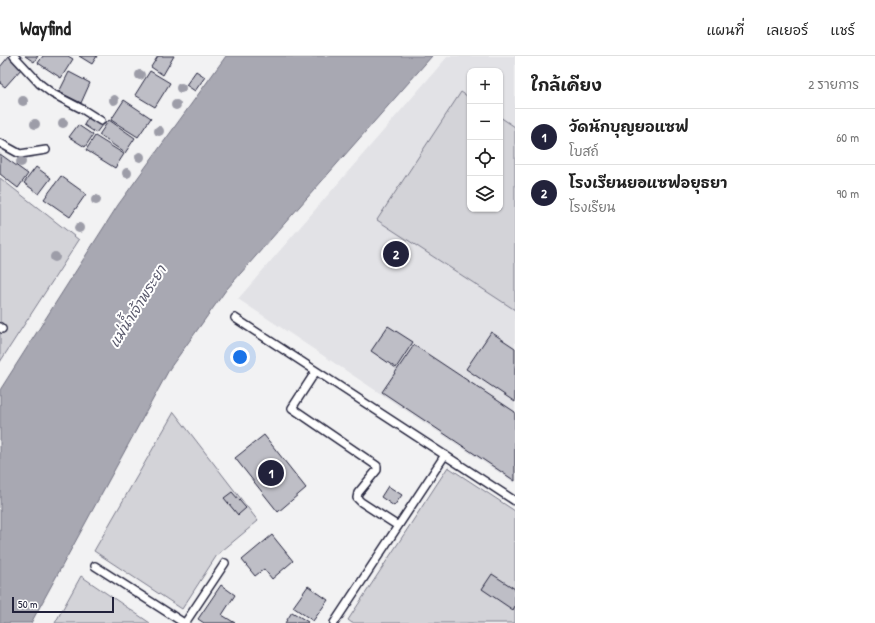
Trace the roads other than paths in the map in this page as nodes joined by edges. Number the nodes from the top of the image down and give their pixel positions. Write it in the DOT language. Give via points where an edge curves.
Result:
graph roads {
  1 [pos="14,56"];
  2 [pos="101,121"];
  3 [pos="0,143"];
  4 [pos="46,150"];
  5 [pos="235,318"];
  6 [pos="316,371"];
  7 [pos="445,456"];
  8 [pos="515,501"];
  9 [pos="398,526"];
  10 [pos="225,563"];
  11 [pos="95,566"];
  12 [pos="184,623"];
  13 [pos="334,623"];
  1 -- 2 [label="lane" via="48,91"];
  3 -- 4 [label="lane" via="20,154"];
  5 -- 6 [label="lane"];
  6 -- 7 [label="lane"];
  6 -- 9 [label="lane" via="292,408 377,466 377,470 358,493 357,498"];
  7 -- 8 [label="lane"];
  7 -- 9 [label="lane"];
  9 -- 13 [label="lane"];
  10 -- 12 [label="lane"];
  11 -- 12 [label="lane"];
}
